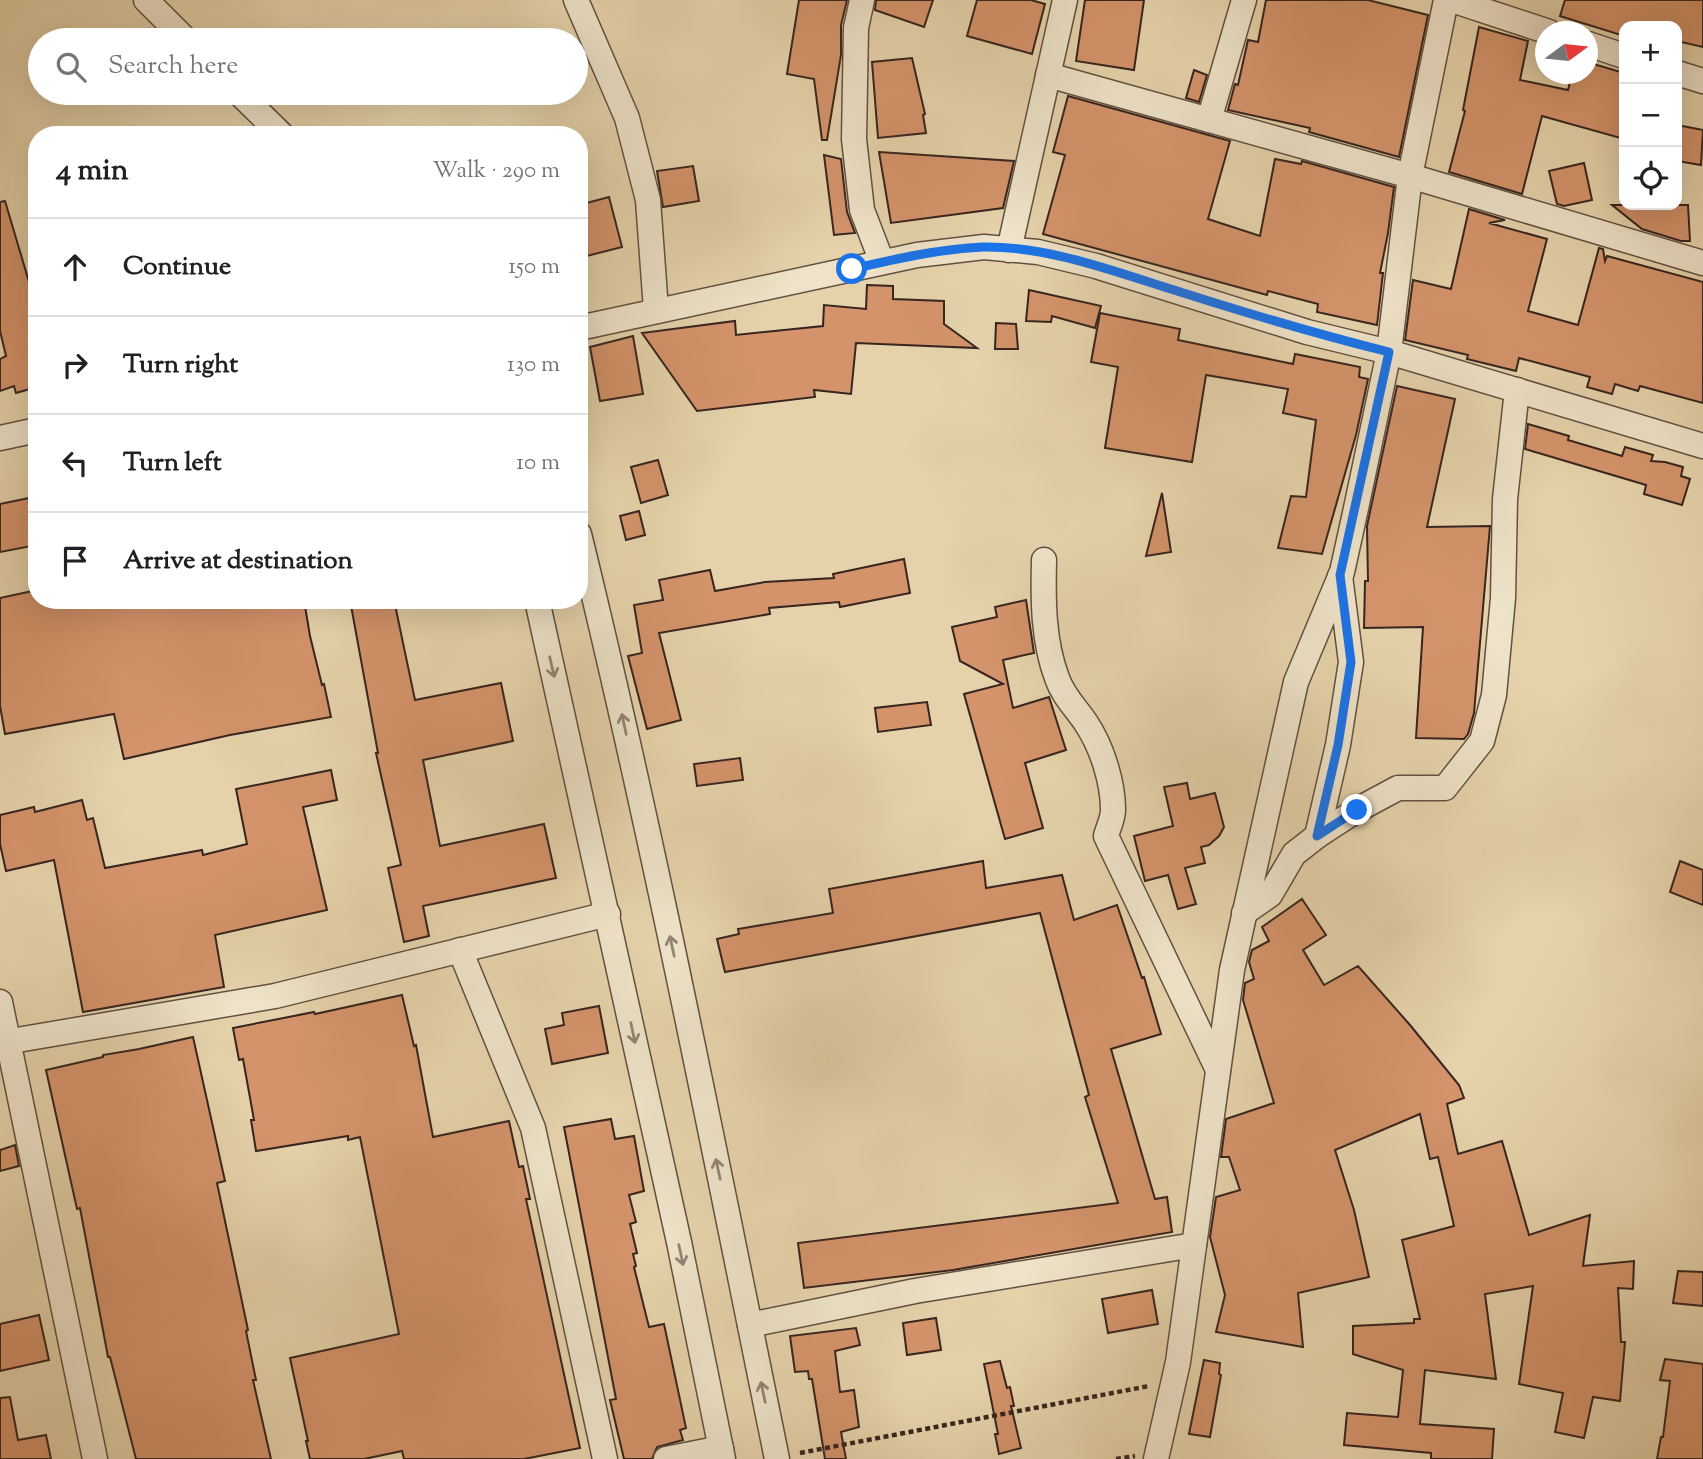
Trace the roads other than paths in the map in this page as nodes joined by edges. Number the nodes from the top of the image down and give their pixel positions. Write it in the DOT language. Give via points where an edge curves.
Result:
graph roads {
  1 [pos="146,0"];
  2 [pos="576,0"];
  3 [pos="862,0"];
  4 [pos="1065,0"];
  5 [pos="1244,0"];
  6 [pos="1446,0"];
  7 [pos="1452,0"];
  8 [pos="1535,27"];
  9 [pos="174,28"];
  10 [pos="1598,48"];
  11 [pos="1619,54"];
  12 [pos="1048,75"];
  13 [pos="1682,75"];
  14 [pos="1703,81"];
  15 [pos="251,105"];
  16 [pos="1209,120"];
  17 [pos="273,126"];
  18 [pos="1410,176"];
  19 [pos="1010,250"];
  20 [pos="882,262"];
  21 [pos="1703,263"];
  22 [pos="654,311"];
  23 [pos="588,326"];
  24 [pos="1389,352"];
  25 [pos="1517,390"];
  26 [pos="28,432"];
  27 [pos="0,438"];
  28 [pos="1703,446"];
  29 [pos="1044,560"];
  30 [pos="588,570"];
  31 [pos="1340,575"];
  32 [pos="539,609"];
  33 [pos="1317,836"];
  34 [pos="1244,913"];
  35 [pos="608,914"];
  36 [pos="460,950"];
  37 [pos="0,1002"];
  38 [pos="4,1042"];
  39 [pos="1218,1070"];
  40 [pos="1194,1245"];
  41 [pos="750,1325"];
  42 [pos="722,1453"];
  43 [pos="777,1458"];
  44 [pos="95,1459"];
  45 [pos="605,1459"];
  46 [pos="666,1459"];
  47 [pos="1156,1459"];
  1 -- 9 [label="street"];
  2 -- 22 [label="street" via="627,118 648,200"];
  3 -- 20 [label="street" via="856,28 854,139 862,210"];
  4 -- 12 [label="street"];
  5 -- 16 [label="street"];
  6 -- 18 [label="street"];
  7 -- 8 [label="street"];
  10 -- 11 [label="street"];
  12 -- 16 [label="street"];
  12 -- 19 [label="street"];
  13 -- 14 [label="street"];
  15 -- 17 [label="street"];
  16 -- 18 [label="street"];
  18 -- 21 [label="street"];
  18 -- 24 [label="street"];
  19 -- 20 [label="street" via="984,247"];
  19 -- 24 [label="street" via="1096,266 1307,332"];
  20 -- 22 [label="street"];
  22 -- 23 [label="street"];
  24 -- 25 [label="street"];
  24 -- 31 [label="street"];
  25 -- 28 [label="street"];
  25 -- 33 [label="street" via="1505,499 1503,598 1494,695 1482,741 1445,788 1398,788"];
  26 -- 27 [label="street"];
  29 -- 39 [label="street" via="1046,632 1057,678 1087,725 1109,779 1113,813 1106,836"];
  41 -- 30 [label="street, one-way"];
  31 -- 33 [label="street" via="1351,662"];
  31 -- 34 [label="street" via="1296,682"];
  32 -- 35 [label="street, one-way"];
  33 -- 34 [label="street" via="1294,854 1270,895"];
  34 -- 39 [label="street"];
  35 -- 36 [label="street"];
  35 -- 42 [label="street, one-way"];
  36 -- 38 [label="street" via="275,996"];
  36 -- 45 [label="street" via="533,1128"];
  37 -- 38 [label="street"];
  38 -- 44 [label="street"];
  39 -- 40 [label="street"];
  40 -- 41 [label="street" via="915,1291"];
  40 -- 47 [label="street" via="1174,1381"];
  43 -- 41 [label="street, one-way"];
  42 -- 46 [label="street"];
}
